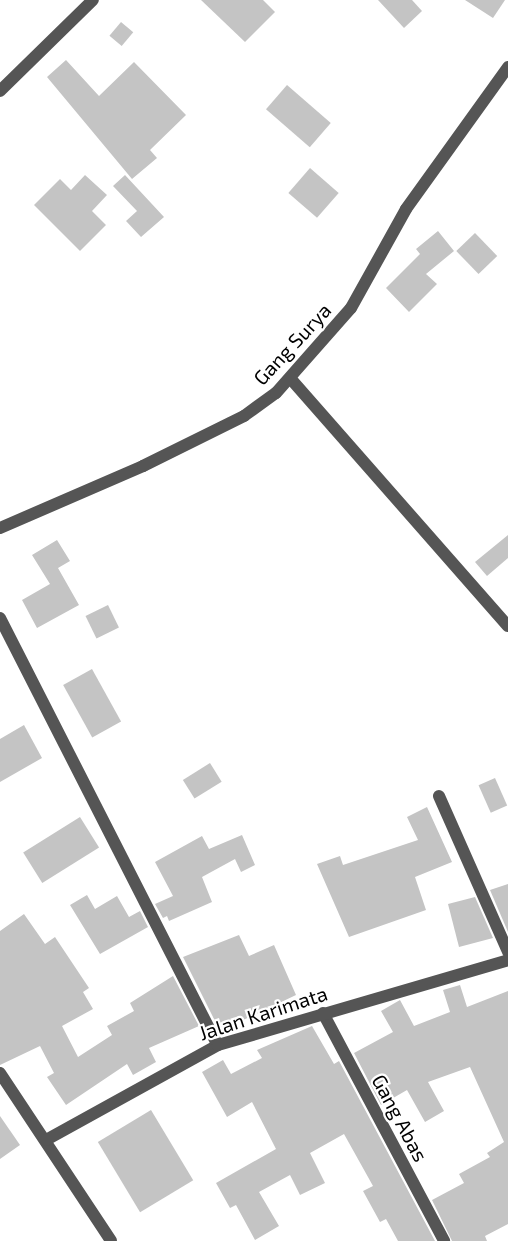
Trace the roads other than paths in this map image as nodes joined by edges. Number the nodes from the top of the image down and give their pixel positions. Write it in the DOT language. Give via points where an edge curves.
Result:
graph roads {
  1 [pos="93,0"];
  2 [pos="508,67"];
  3 [pos="0,91"];
  4 [pos="290,378"];
  5 [pos="0,528"];
  6 [pos="0,618"];
  7 [pos="508,626"];
  8 [pos="439,796"];
  9 [pos="508,952"];
  10 [pos="508,960"];
  11 [pos="323,1013"];
  12 [pos="218,1045"];
  13 [pos="0,1073"];
  14 [pos="46,1140"];
  15 [pos="111,1241"];
  16 [pos="444,1241"];
  1 -- 3 [label="street"];
  2 -- 4 [label="street, Gang Surya" via="406,209 351,309"];
  4 -- 5 [label="street, Gang Surya" via="244,416 143,466"];
  4 -- 7 [label="street"];
  6 -- 12 [label="street"];
  8 -- 9 [label="street"];
  10 -- 11 [label="street, Jalan Karimata"];
  11 -- 12 [label="street, Jalan Karimata"];
  11 -- 16 [label="street, Gang Abas"];
  12 -- 14 [label="street, Jalan Karimata"];
  13 -- 14 [label="street"];
  14 -- 15 [label="street"];
}
